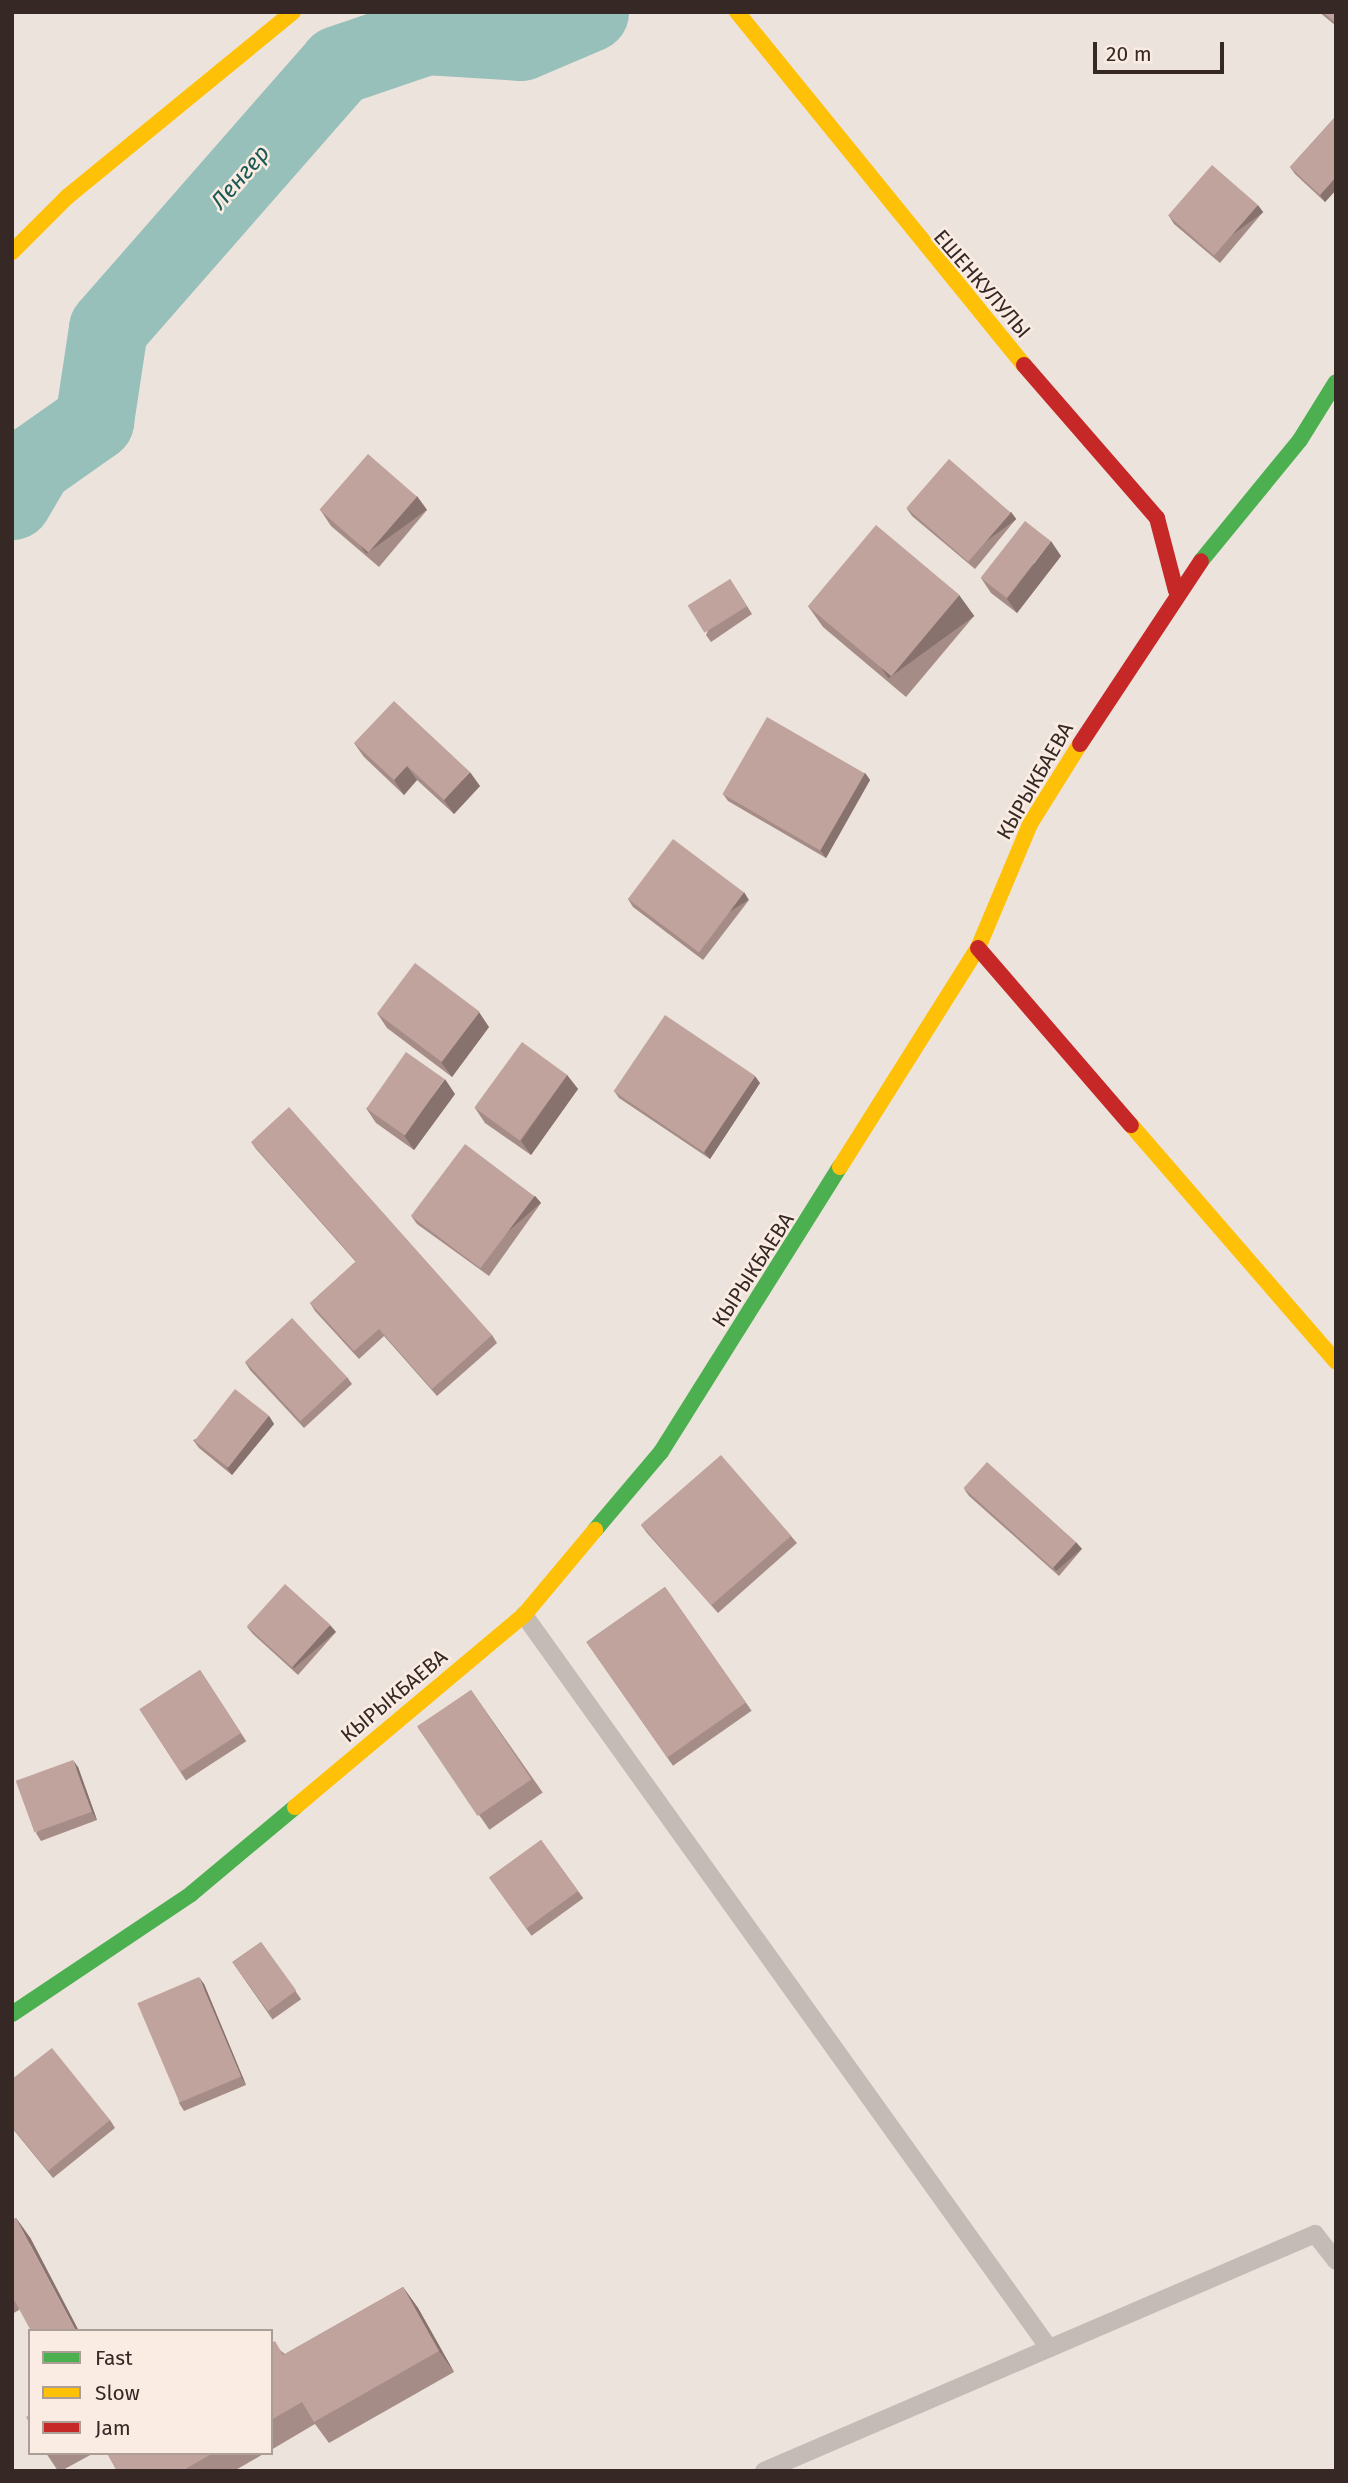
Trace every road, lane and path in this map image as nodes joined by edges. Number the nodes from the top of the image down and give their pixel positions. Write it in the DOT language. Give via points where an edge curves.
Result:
graph roads {
  1 [pos="293,12"];
  2 [pos="737,12"];
  3 [pos="12,252"];
  4 [pos="1336,382"];
  5 [pos="1176,591"];
  6 [pos="978,948"];
  7 [pos="1336,1362"];
  8 [pos="524,1615"];
  9 [pos="12,2014"];
  10 [pos="1336,2261"];
  11 [pos="1049,2348"];
  12 [pos="764,2471"];
  1 -- 3 [label="street" via="67,197"];
  2 -- 5 [label="street, ЕШЕНКУЛУЛЫ" via="926,252 1157,518"];
  4 -- 5 [label="street, КЫРЫКБАЕВА" via="1300,440"];
  5 -- 6 [label="street, КЫРЫКБАЕВА" via="1030,824"];
  6 -- 7 [label="street"];
  6 -- 8 [label="street, КЫРЫКБАЕВА" via="662,1452"];
  8 -- 9 [label="street, КЫРЫКБАЕВА" via="191,1894"];
  8 -- 11 [label="lane"];
  10 -- 11 [label="lane" via="1315,2234"];
  11 -- 12 [label="lane"];
}
